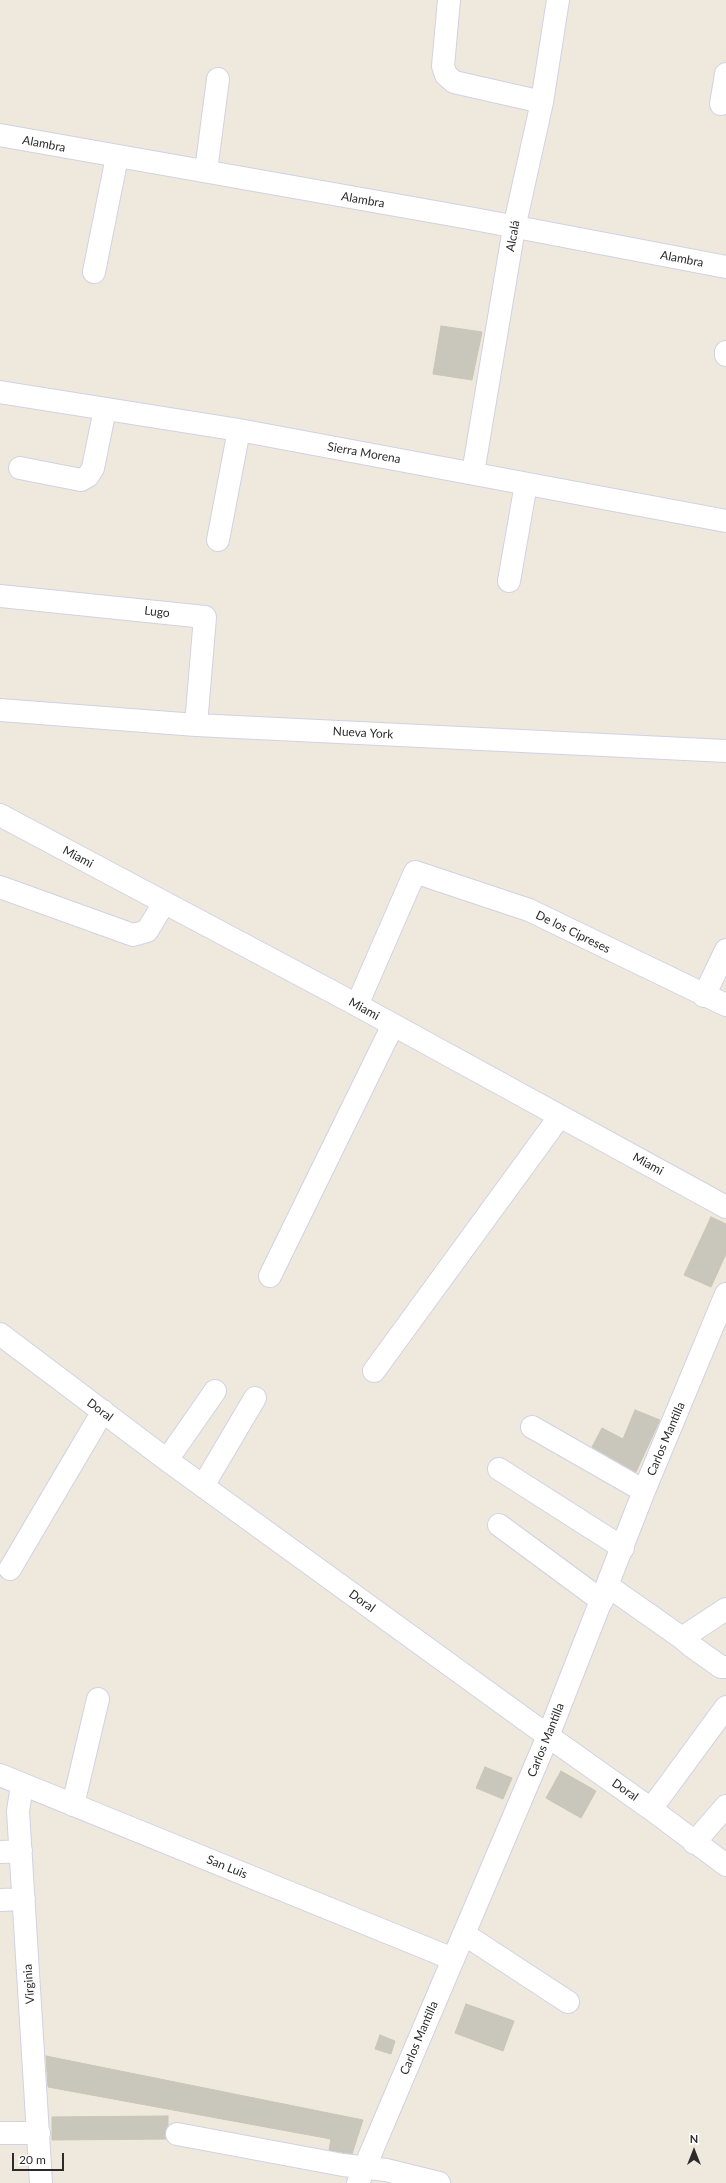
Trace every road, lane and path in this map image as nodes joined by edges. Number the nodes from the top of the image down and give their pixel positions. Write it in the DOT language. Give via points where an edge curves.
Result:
graph roads {
  1 [pos="449,0"];
  2 [pos="558,0"];
  3 [pos="726,74"];
  4 [pos="218,79"];
  5 [pos="542,102"];
  6 [pos="721,104"];
  7 [pos="0,135"];
  8 [pos="117,157"];
  9 [pos="206,171"];
  10 [pos="514,228"];
  11 [pos="726,267"];
  12 [pos="94,272"];
  13 [pos="0,392"];
  14 [pos="105,409"];
  15 [pos="239,430"];
  16 [pos="20,468"];
  17 [pos="473,473"];
  18 [pos="526,484"];
  19 [pos="726,521"];
  20 [pos="218,540"];
  21 [pos="509,581"];
  22 [pos="0,596"];
  23 [pos="0,710"];
  24 [pos="196,725"];
  25 [pos="726,751"];
  26 [pos="0,815"];
  27 [pos="0,887"];
  28 [pos="164,903"];
  29 [pos="726,950"];
  30 [pos="704,996"];
  31 [pos="357,1005"];
  32 [pos="726,1006"];
  33 [pos="393,1025"];
  34 [pos="560,1116"];
  35 [pos="726,1207"];
  36 [pos="270,1276"];
  37 [pos="726,1294"];
  38 [pos="0,1334"];
  39 [pos="374,1371"];
  40 [pos="215,1391"];
  41 [pos="255,1398"];
  42 [pos="102,1411"];
  43 [pos="532,1427"];
  44 [pos="167,1460"];
  45 [pos="499,1469"];
  46 [pos="203,1486"];
  47 [pos="644,1491"];
  48 [pos="499,1525"];
  49 [pos="623,1548"];
  50 [pos="10,1569"];
  51 [pos="605,1593"];
  52 [pos="726,1609"];
  53 [pos="682,1638"];
  54 [pos="726,1668"];
  55 [pos="98,1699"];
  56 [pos="726,1707"];
  57 [pos="548,1736"];
  58 [pos="0,1775"];
  59 [pos="22,1785"];
  60 [pos="73,1805"];
  61 [pos="726,1806"];
  62 [pos="651,1809"];
  63 [pos="9,1811"];
  64 [pos="694,1843"];
  65 [pos="10,1852"];
  66 [pos="726,1865"];
  67 [pos="24,1899"];
  68 [pos="0,1900"];
  69 [pos="464,1934"];
  70 [pos="453,1959"];
  71 [pos="568,2002"];
  72 [pos="39,2132"];
  73 [pos="0,2133"];
  74 [pos="177,2134"];
  75 [pos="361,2175"];
  76 [pos="42,2183"];
  77 [pos="439,2183"];
  1 -- 5 [label="street" via="443,66 446,75 454,82"];
  2 -- 5 [label="street, Alcalá"];
  3 -- 6 [label="street"];
  4 -- 9 [label="street"];
  5 -- 10 [label="street, Alcalá"];
  7 -- 8 [label="street, Alambra"];
  8 -- 9 [label="street, Alambra"];
  8 -- 12 [label="street"];
  9 -- 10 [label="street, Alambra"];
  10 -- 11 [label="street, Alambra"];
  10 -- 17 [label="street, Alcalá"];
  13 -- 14 [label="street, Sierra Morena"];
  14 -- 15 [label="street, Sierra Morena"];
  14 -- 16 [label="street" via="93,468 88,476 81,480"];
  15 -- 17 [label="street, Sierra Morena"];
  15 -- 20 [label="street"];
  17 -- 18 [label="street, Sierra Morena"];
  18 -- 19 [label="street, Sierra Morena"];
  18 -- 21 [label="street"];
  22 -- 24 [label="street, Lugo" via="205,616"];
  23 -- 24 [label="street, Nueva York"];
  24 -- 25 [label="street, Nueva York"];
  26 -- 28 [label="street, Miami"];
  27 -- 28 [label="street" via="133,935 147,931"];
  28 -- 31 [label="street, Miami"];
  29 -- 30 [label="street"];
  30 -- 31 [label="street, De los Cipreses" via="529,910 415,872"];
  30 -- 32 [label="street, De los Cipreses"];
  31 -- 33 [label="street, Miami"];
  33 -- 34 [label="street, Miami"];
  33 -- 36 [label="street"];
  34 -- 35 [label="street, Miami"];
  34 -- 39 [label="street"];
  37 -- 47 [label="street, Carlos Mantilla"];
  38 -- 42 [label="street, Doral"];
  40 -- 44 [label="street"];
  41 -- 46 [label="street"];
  42 -- 44 [label="street, Doral"];
  42 -- 50 [label="street"];
  43 -- 47 [label="street"];
  44 -- 46 [label="street, Doral"];
  45 -- 49 [label="street"];
  46 -- 57 [label="street, Doral"];
  47 -- 49 [label="street, Carlos Mantilla"];
  48 -- 51 [label="street"];
  49 -- 51 [label="street, Carlos Mantilla"];
  51 -- 53 [label="street"];
  51 -- 57 [label="street, Carlos Mantilla"];
  52 -- 53 [label="street"];
  53 -- 54 [label="street"];
  55 -- 60 [label="street"];
  56 -- 62 [label="street"];
  57 -- 62 [label="street, Doral"];
  57 -- 69 [label="street, Carlos Mantilla"];
  58 -- 59 [label="street, San Luis"];
  59 -- 60 [label="street, San Luis"];
  59 -- 63 [label="street, Virginia"];
  60 -- 70 [label="street, San Luis"];
  61 -- 64 [label="street"];
  62 -- 64 [label="street, Doral"];
  63 -- 65 [label="street, Virginia"];
  64 -- 66 [label="street, Doral"];
  65 -- 67 [label="street, Virginia"];
  67 -- 68 [label="street"];
  67 -- 72 [label="street, Virginia"];
  69 -- 70 [label="street, Carlos Mantilla"];
  69 -- 71 [label="street"];
  70 -- 75 [label="street, Carlos Mantilla"];
  72 -- 73 [label="street"];
  72 -- 76 [label="street, Virginia"];
  74 -- 75 [label="street"];
  75 -- 77 [label="street" via="386,2170"];
}
